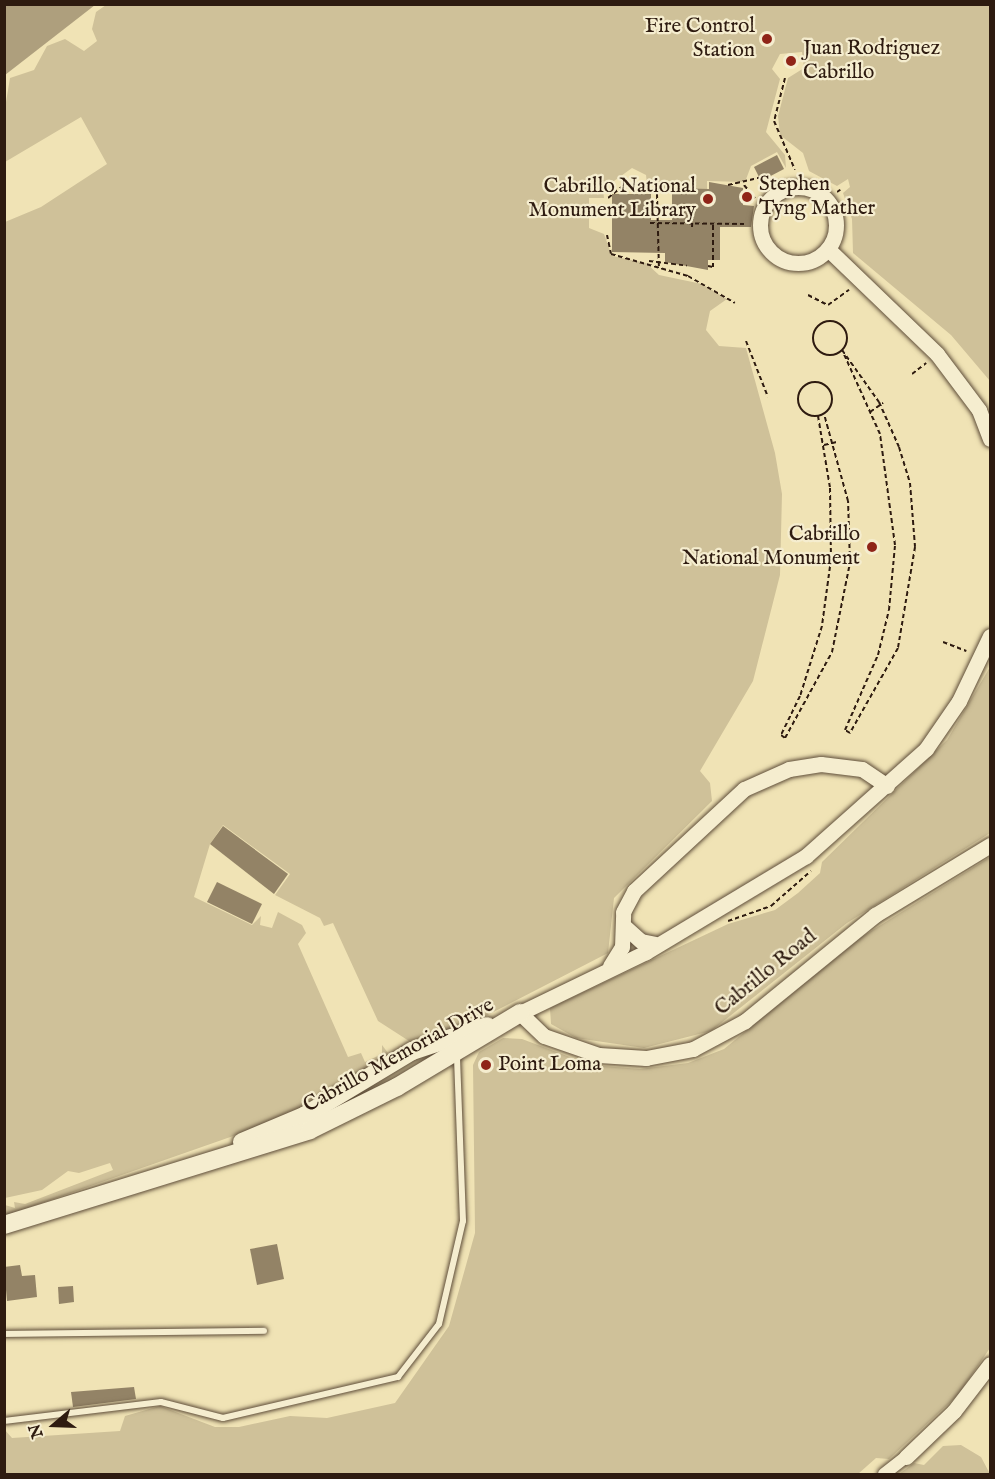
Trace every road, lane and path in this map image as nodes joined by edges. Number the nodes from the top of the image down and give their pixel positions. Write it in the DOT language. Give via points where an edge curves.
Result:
graph roads {
  1 [pos="785,78"];
  2 [pos="795,170"];
  3 [pos="759,178"];
  4 [pos="728,185"];
  5 [pos="744,185"];
  6 [pos="623,186"];
  7 [pos="644,187"];
  8 [pos="608,198"];
  9 [pos="755,198"];
  10 [pos="693,207"];
  11 [pos="651,223"];
  12 [pos="658,223"];
  13 [pos="713,224"];
  14 [pos="746,224"];
  15 [pos="692,225"];
  16 [pos="607,235"];
  17 [pos="829,250"];
  18 [pos="648,261"];
  19 [pos="658,261"];
  20 [pos="687,266"];
  21 [pos="708,266"];
  22 [pos="658,270"];
  23 [pos="853,286"];
  24 [pos="808,296"];
  25 [pos="735,303"];
  26 [pos="746,341"];
  27 [pos="842,350"];
  28 [pos="929,360"];
  29 [pos="912,374"];
  30 [pos="768,397"];
  31 [pos="882,404"];
  32 [pos="871,412"];
  33 [pos="824,414"];
  34 [pos="818,416"];
  35 [pos="990,434"];
  36 [pos="836,442"];
  37 [pos="824,445"];
  38 [pos="990,636"];
  39 [pos="944,642"];
  40 [pos="975,655"];
  41 [pos="887,786"];
  42 [pos="990,844"];
  43 [pos="623,925"];
  44 [pos="655,944"];
  45 [pos="610,966"];
  46 [pos="520,1013"];
  47 [pos="457,1053"];
  48 [pos="194,1164"];
  49 [pos="4,1224"];
  50 [pos="264,1331"];
  51 [pos="4,1334"];
  52 [pos="990,1364"];
  53 [pos="4,1421"];
  54 [pos="906,1457"];
  55 [pos="884,1474"];
  1 -- 2 [label="path" via="774,121"];
  3 -- 5 [label="path"];
  4 -- 5 [label="path"];
  5 -- 9 [label="path"];
  6 -- 8 [label="path"];
  7 -- 12 [label="path" via="657,194"];
  10 -- 15 [label="path"];
  11 -- 12 [label="path"];
  12 -- 15 [label="path"];
  12 -- 19 [label="path"];
  13 -- 14 [label="path"];
  13 -- 15 [label="path"];
  13 -- 21 [label="path" via="713,267"];
  16 -- 18 [label="path" via="611,254"];
  17 -- 17 [label="street" via="837,233 836,213 825,196 798,187 771,197 761,214 760,234 769,251 785,262 809,264"];
  17 -- 35 [label="street" via="937,354 980,410"];
  18 -- 19 [label="path"];
  18 -- 22 [label="path"];
  19 -- 20 [label="path"];
  19 -- 22 [label="path"];
  22 -- 25 [label="path" via="714,287"];
  23 -- 24 [label="path" via="828,304"];
  26 -- 30 [label="path"];
  27 -- 27 [label="path" via="847,338 841,325 819,326 814,339 819,351 831,355"];
  27 -- 31 [label="path"];
  27 -- 32 [label="path"];
  28 -- 29 [label="path"];
  31 -- 32 [label="path"];
  31 -- 32 [label="path" via="910,483 912,582 898,648 850,734 845,730 878,655 894,579 893,502"];
  33 -- 34 [label="path"];
  33 -- 34 [label="path" via="832,405 830,390 808,384 799,393 800,406"];
  33 -- 36 [label="path"];
  34 -- 37 [label="path"];
  36 -- 37 [label="path"];
  36 -- 37 [label="path" via="851,528 843,612 819,682 785,738 781,735 811,666 827,597 832,528"];
  38 -- 41 [label="street, Cabrillo Memorial Drive" via="940,730"];
  39 -- 40 [label="path"];
  41 -- 43 [label="street" via="862,770 837,765 804,766 758,780 649,874 627,902"];
  41 -- 44 [label="street, Cabrillo Memorial Drive" via="782,874"];
  42 -- 46 [label="street, Cabrillo Road" via="875,915 745,1021 693,1049 646,1058 599,1055 544,1036"];
  43 -- 44 [label="street" via="641,941"];
  43 -- 45 [label="street" via="622,947"];
  44 -- 45 [label="street, Cabrillo Memorial Drive"];
  45 -- 46 [label="street, Cabrillo Memorial Drive"];
  46 -- 47 [label="main road, Cabrillo Memorial Drive"];
  46 -- 48 [label="main road, Cabrillo Memorial Drive" via="412,1051 304,1116"];
  47 -- 48 [label="main road, Cabrillo Memorial Drive" via="310,1130"];
  47 -- 53 [label="lane" via="463,1221 440,1324 398,1377 223,1418 161,1402"];
  48 -- 49 [label="main road, Cabrillo Memorial Drive"];
  50 -- 51 [label="lane"];
  52 -- 54 [label="street" via="954,1411"];
  54 -- 55 [label="street"];
}
